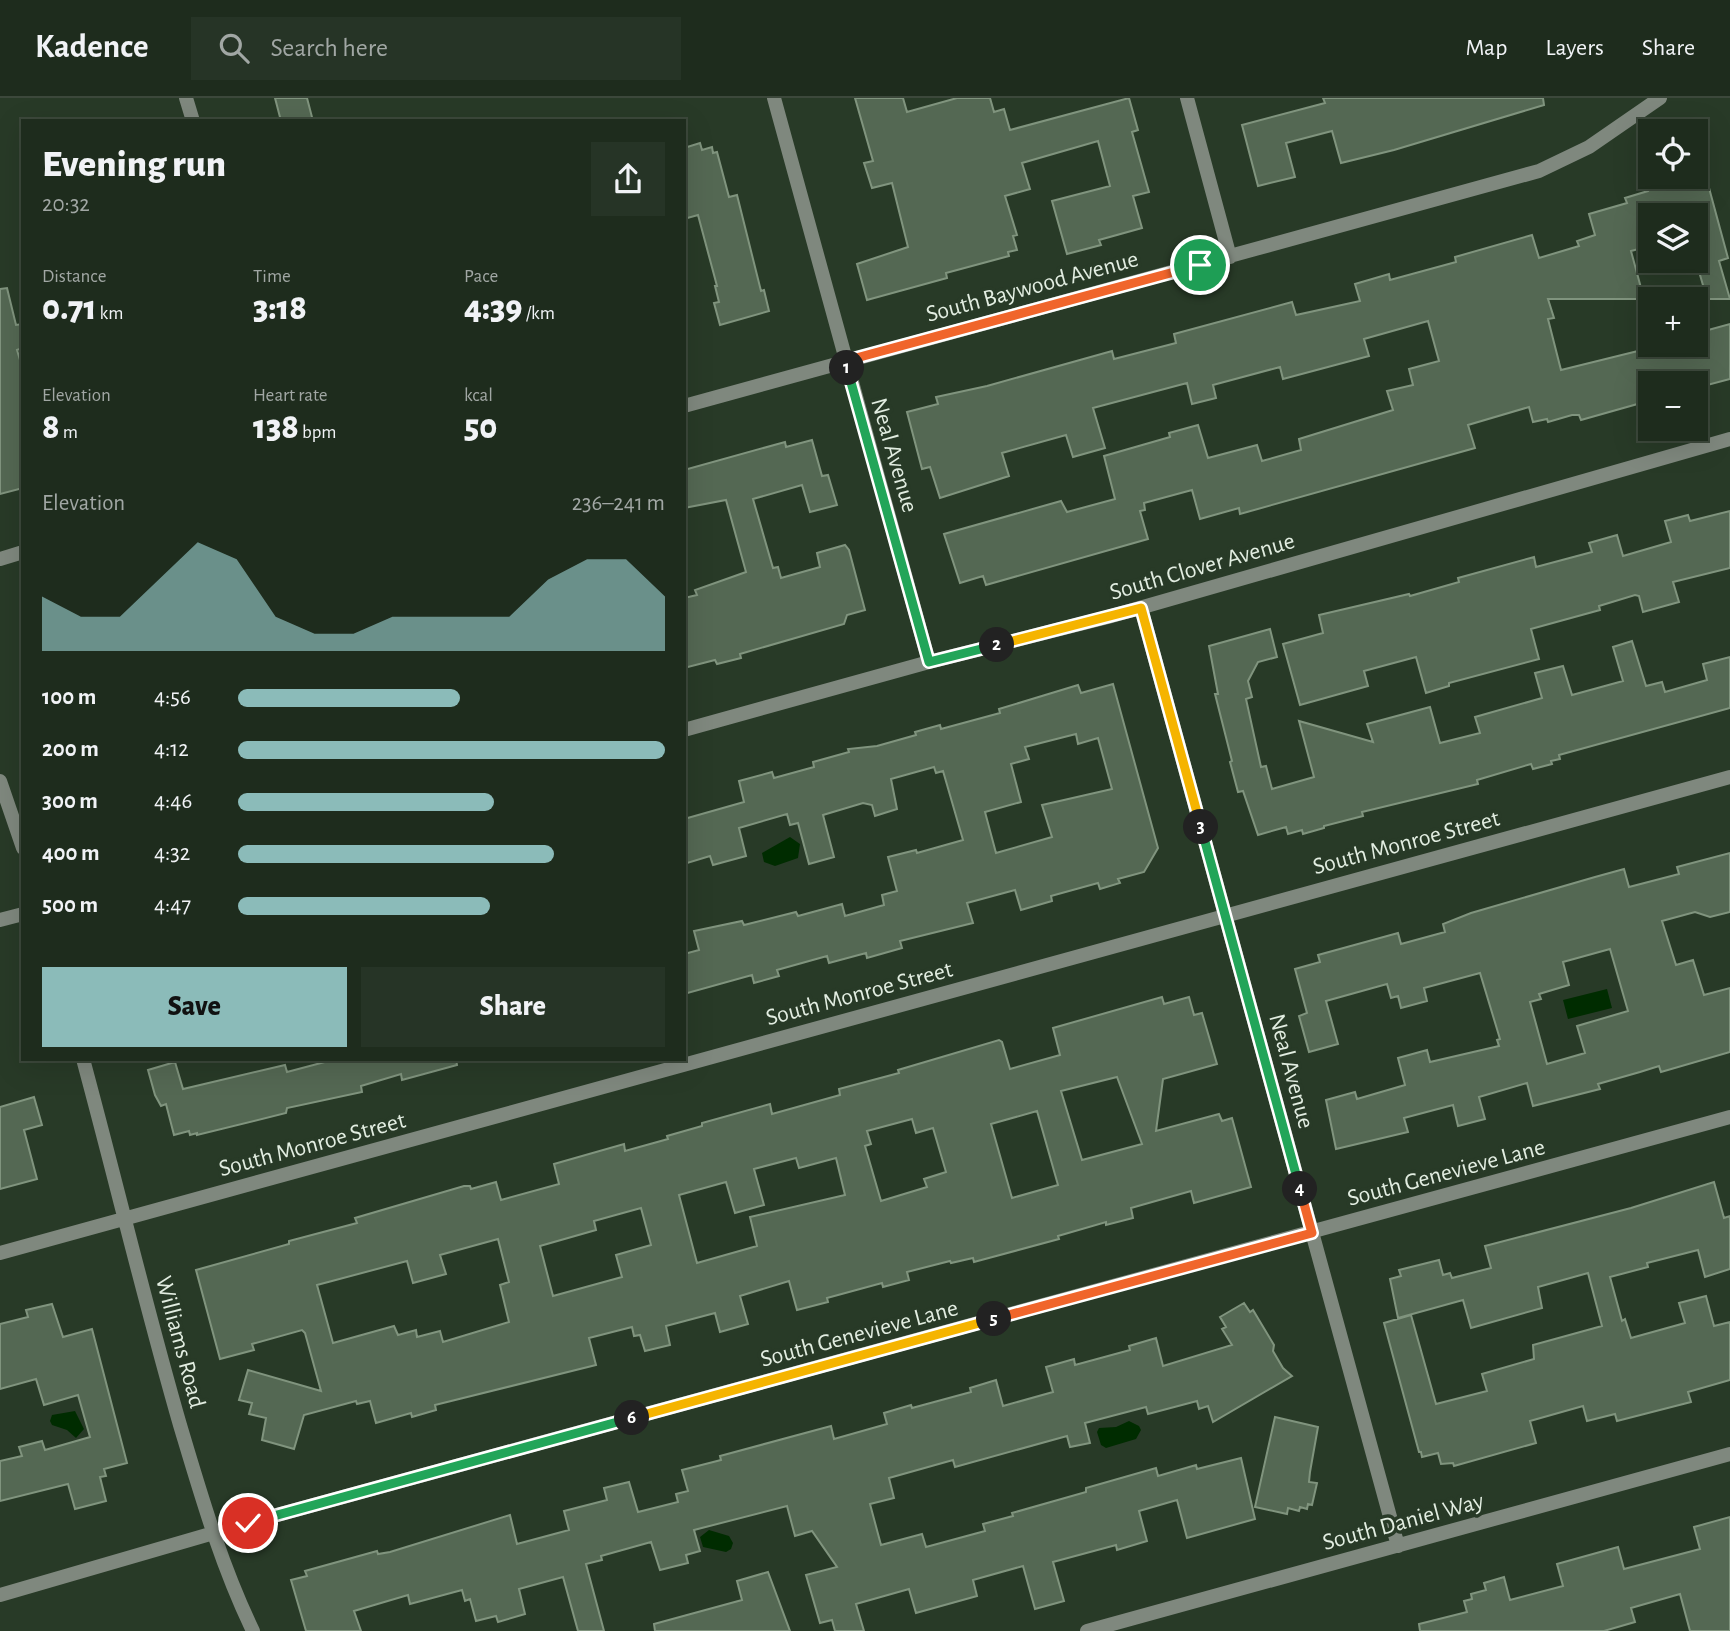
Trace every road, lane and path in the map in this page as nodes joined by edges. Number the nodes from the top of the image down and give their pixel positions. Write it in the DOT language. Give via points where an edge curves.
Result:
graph roads {
  1 [pos="186,98"];
  2 [pos="774,98"];
  3 [pos="1187,98"];
  4 [pos="1660,98"];
  5 [pos="191,119"];
  6 [pos="1230,257"];
  7 [pos="845,361"];
  8 [pos="686,405"];
  9 [pos="1730,439"];
  10 [pos="21,553"];
  11 [pos="0,559"];
  12 [pos="1141,608"];
  13 [pos="929,662"];
  14 [pos="686,729"];
  15 [pos="1730,777"];
  16 [pos="0,781"];
  17 [pos="21,842"];
  18 [pos="21,915"];
  19 [pos="1226,915"];
  20 [pos="0,920"];
  21 [pos="84,1061"];
  22 [pos="1730,1117"];
  23 [pos="125,1219"];
  24 [pos="1312,1233"];
  25 [pos="0,1253"];
  26 [pos="1730,1454"];
  27 [pos="214,1533"];
  28 [pos="1398,1546"];
  29 [pos="0,1595"];
  30 [pos="253,1631"];
  31 [pos="1087,1631"];
  1 -- 5 [label="street"];
  2 -- 7 [label="street, Neal Avenue"];
  3 -- 6 [label="street"];
  4 -- 6 [label="street, South Baywood Avenue" via="1588,147 1539,171"];
  6 -- 7 [label="street, South Baywood Avenue"];
  7 -- 8 [label="street, South Baywood Avenue"];
  7 -- 13 [label="street, Neal Avenue"];
  9 -- 12 [label="street, South Clover Avenue"];
  10 -- 11 [label="street"];
  12 -- 13 [label="street, South Clover Avenue"];
  12 -- 19 [label="street, Neal Avenue"];
  13 -- 14 [label="street, South Clover Avenue"];
  15 -- 19 [label="street, South Monroe Street"];
  16 -- 17 [label="street"];
  18 -- 20 [label="street"];
  19 -- 23 [label="street, South Monroe Street"];
  19 -- 24 [label="street, Neal Avenue"];
  21 -- 23 [label="street, Williams Road"];
  22 -- 24 [label="street, South Genevieve Lane"];
  23 -- 25 [label="street, South Monroe Street"];
  23 -- 27 [label="street, Williams Road"];
  24 -- 27 [label="street, South Genevieve Lane"];
  24 -- 28 [label="street, Neal Avenue"];
  26 -- 28 [label="street, South Daniel Way"];
  27 -- 29 [label="street, South Genevieve Lane"];
  27 -- 30 [label="street, Williams Road"];
  28 -- 31 [label="street, South Daniel Way"];
}
